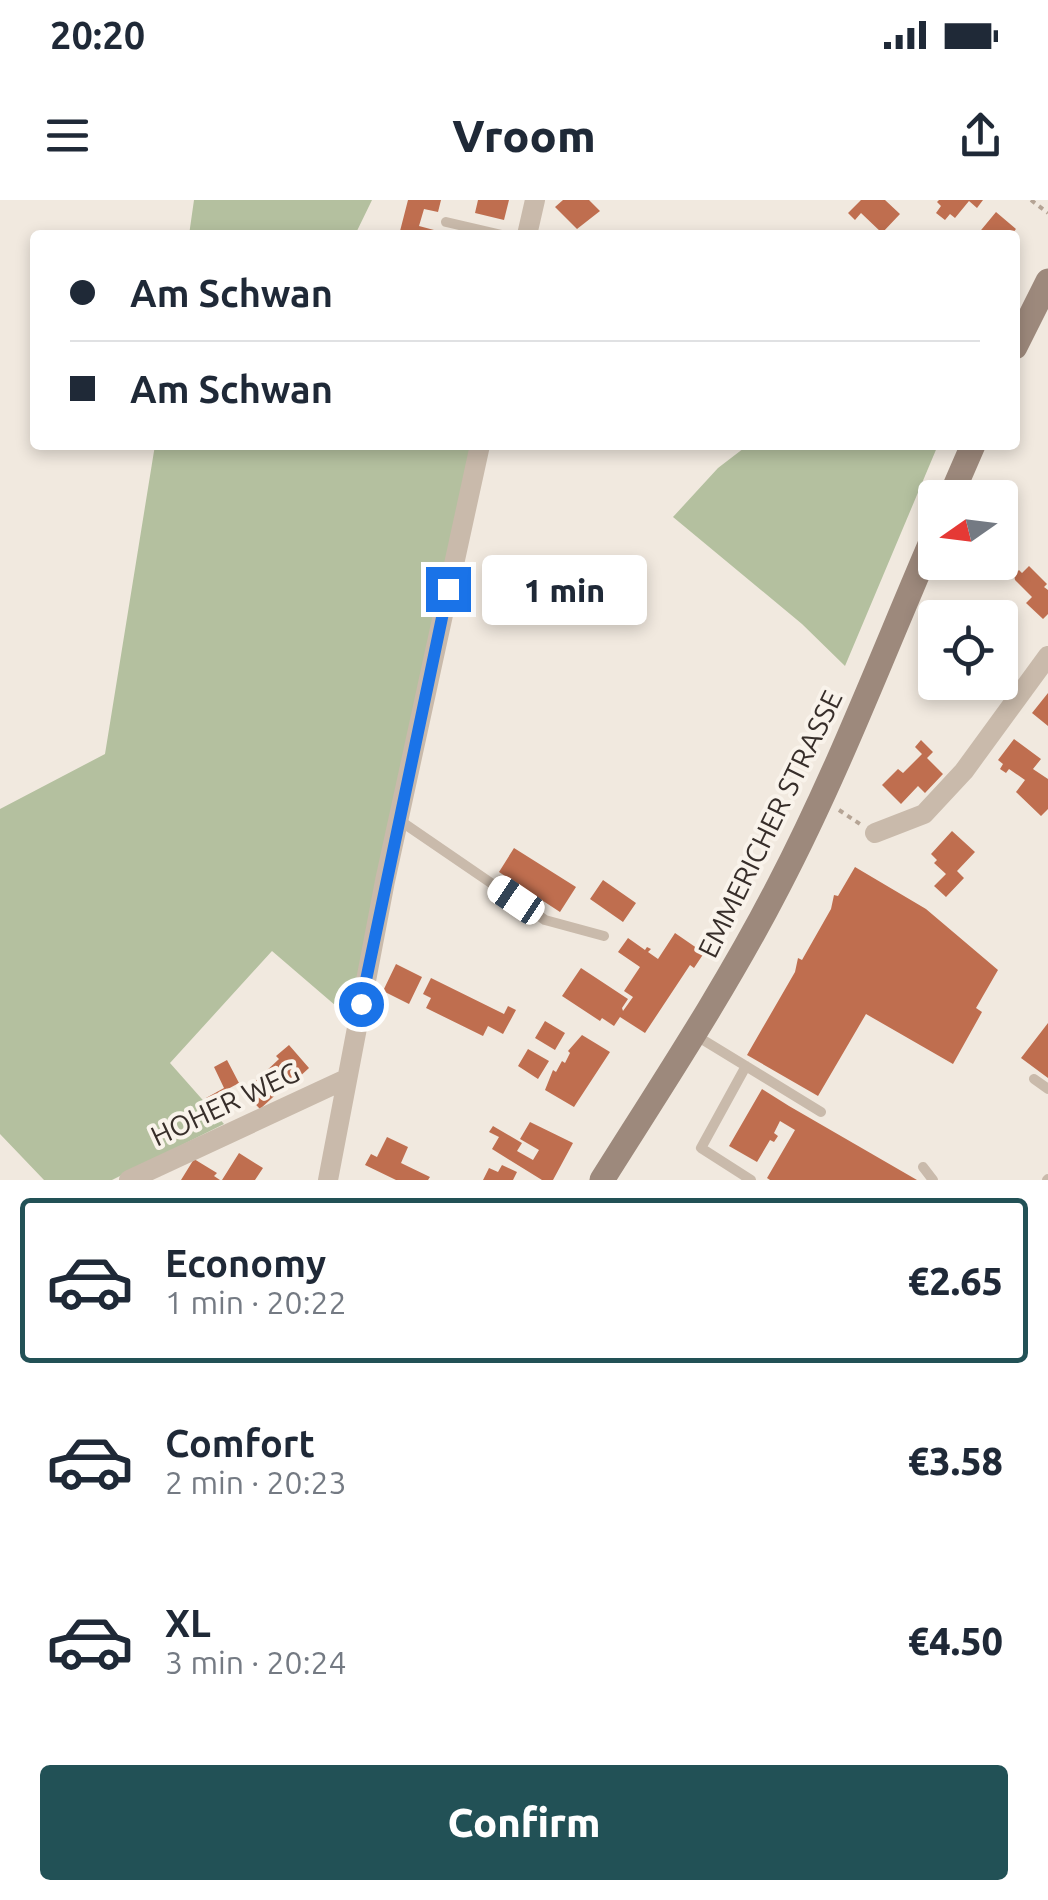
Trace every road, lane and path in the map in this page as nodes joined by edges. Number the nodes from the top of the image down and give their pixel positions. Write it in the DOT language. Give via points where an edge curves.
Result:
graph roads {
  1 [pos="534,200"];
  2 [pos="1030,200"];
  3 [pos="1048,213"];
  4 [pos="446,222"];
  5 [pos="480,230"];
  6 [pos="528,230"];
  7 [pos="1048,281"];
  8 [pos="1020,337"];
  9 [pos="479,450"];
  10 [pos="970,450"];
  11 [pos="957,480"];
  12 [pos="918,573"];
  13 [pos="1048,656"];
  14 [pos="822,799"];
  15 [pos="398,820"];
  16 [pos="875,833"];
  17 [pos="604,936"];
  18 [pos="694,1034"];
  19 [pos="746,1066"];
  20 [pos="346,1079"];
  21 [pos="1034,1079"];
  22 [pos="1048,1089"];
  23 [pos="822,1112"];
  24 [pos="923,1167"];
  25 [pos="128,1180"];
  26 [pos="328,1180"];
  27 [pos="602,1180"];
  28 [pos="752,1180"];
  29 [pos="933,1180"];
  1 -- 6 [label="street"];
  2 -- 3 [label="path"];
  4 -- 5 [label="lane"];
  7 -- 8 [label="main road"];
  9 -- 15 [label="street"];
  10 -- 11 [label="main road"];
  12 -- 14 [label="main road, EMMERICHER STRASSE"];
  13 -- 16 [label="street" via="924,814"];
  14 -- 16 [label="path"];
  14 -- 18 [label="main road, EMMERICHER STRASSE"];
  15 -- 17 [label="lane" via="545,920"];
  15 -- 20 [label="street"];
  18 -- 19 [label="lane"];
  18 -- 27 [label="main road, EMMERICHER STRASSE"];
  19 -- 23 [label="lane"];
  19 -- 28 [label="lane" via="701,1148"];
  20 -- 25 [label="street, HOHER WEG"];
  20 -- 26 [label="street"];
  21 -- 22 [label="lane"];
  24 -- 29 [label="lane"];
}
